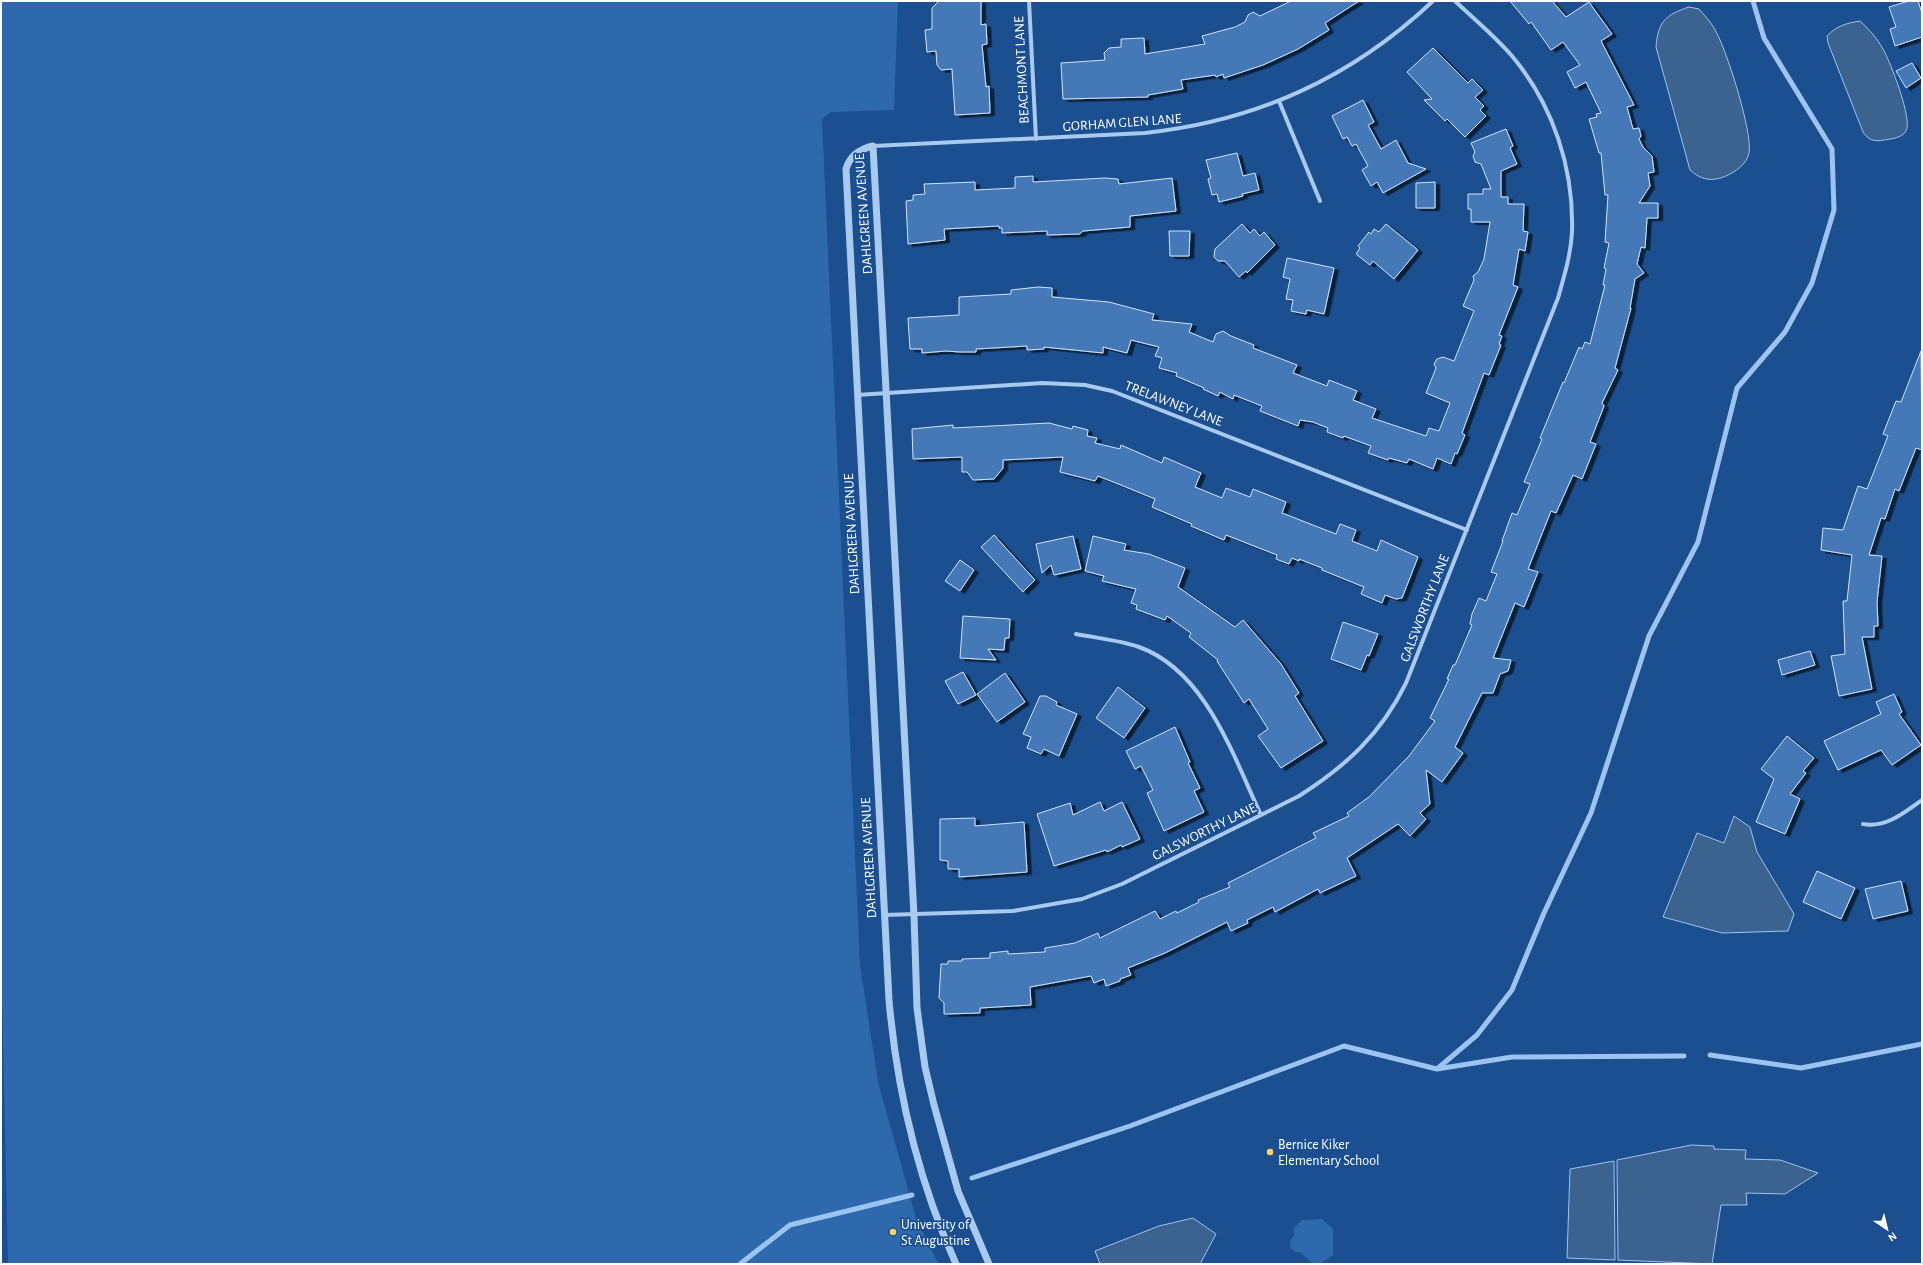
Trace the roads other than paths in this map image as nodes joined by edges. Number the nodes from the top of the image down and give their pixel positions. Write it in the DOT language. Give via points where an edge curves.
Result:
graph roads {
  1 [pos="1029,1"];
  2 [pos="1433,1"];
  3 [pos="1455,1"];
  4 [pos="1279,101"];
  5 [pos="1036,138"];
  6 [pos="874,146"];
  7 [pos="1320,201"];
  8 [pos="886,393"];
  9 [pos="857,395"];
  10 [pos="1466,530"];
  11 [pos="1076,634"];
  12 [pos="1922,800"];
  13 [pos="1261,815"];
  14 [pos="1863,824"];
  15 [pos="914,915"];
  16 [pos="884,916"];
  17 [pos="956,1264"];
  18 [pos="989,1264"];
  1 -- 5 [label="street, BEACHMONT LANE"];
  2 -- 4 [label="street, GORHAM GLEN LANE" via="1414,19 1361,59 1334,76"];
  3 -- 10 [label="street, GALSWORTHY LANE" via="1511,55 1539,95 1562,147 1571,201 1572,233 1567,266 1558,298"];
  4 -- 5 [label="street, GORHAM GLEN LANE" via="1225,120 1178,130"];
  4 -- 7 [label="street"];
  5 -- 6 [label="street, GORHAM GLEN LANE"];
  6 -- 8 [label="street, DAHLGREEN AVENUE"];
  6 -- 9 [label="street, DAHLGREEN AVENUE" via="858,152 847,163 846,169"];
  8 -- 9 [label="street, TRELAWNEY LANE"];
  8 -- 10 [label="street, TRELAWNEY LANE" via="1042,383 1112,391"];
  8 -- 15 [label="street, DAHLGREEN AVENUE"];
  9 -- 16 [label="street, DAHLGREEN AVENUE"];
  10 -- 13 [label="street, GALSWORTHY LANE" via="1406,683 1384,721 1354,756 1339,769 1299,796"];
  11 -- 13 [label="street" via="1138,647 1170,665 1186,678 1210,708"];
  12 -- 14 [label="street" via="1903,815 1883,824"];
  13 -- 15 [label="street, GALSWORTHY LANE" via="1122,884 1082,899 1012,910"];
  15 -- 16 [label="street, GALSWORTHY LANE"];
  15 -- 18 [label="street, DAHLGREEN AVENUE" via="917,1008 925,1067 958,1191"];
  16 -- 17 [label="street, DAHLGREEN AVENUE" via="892,1034 905,1111 922,1176"];
}
